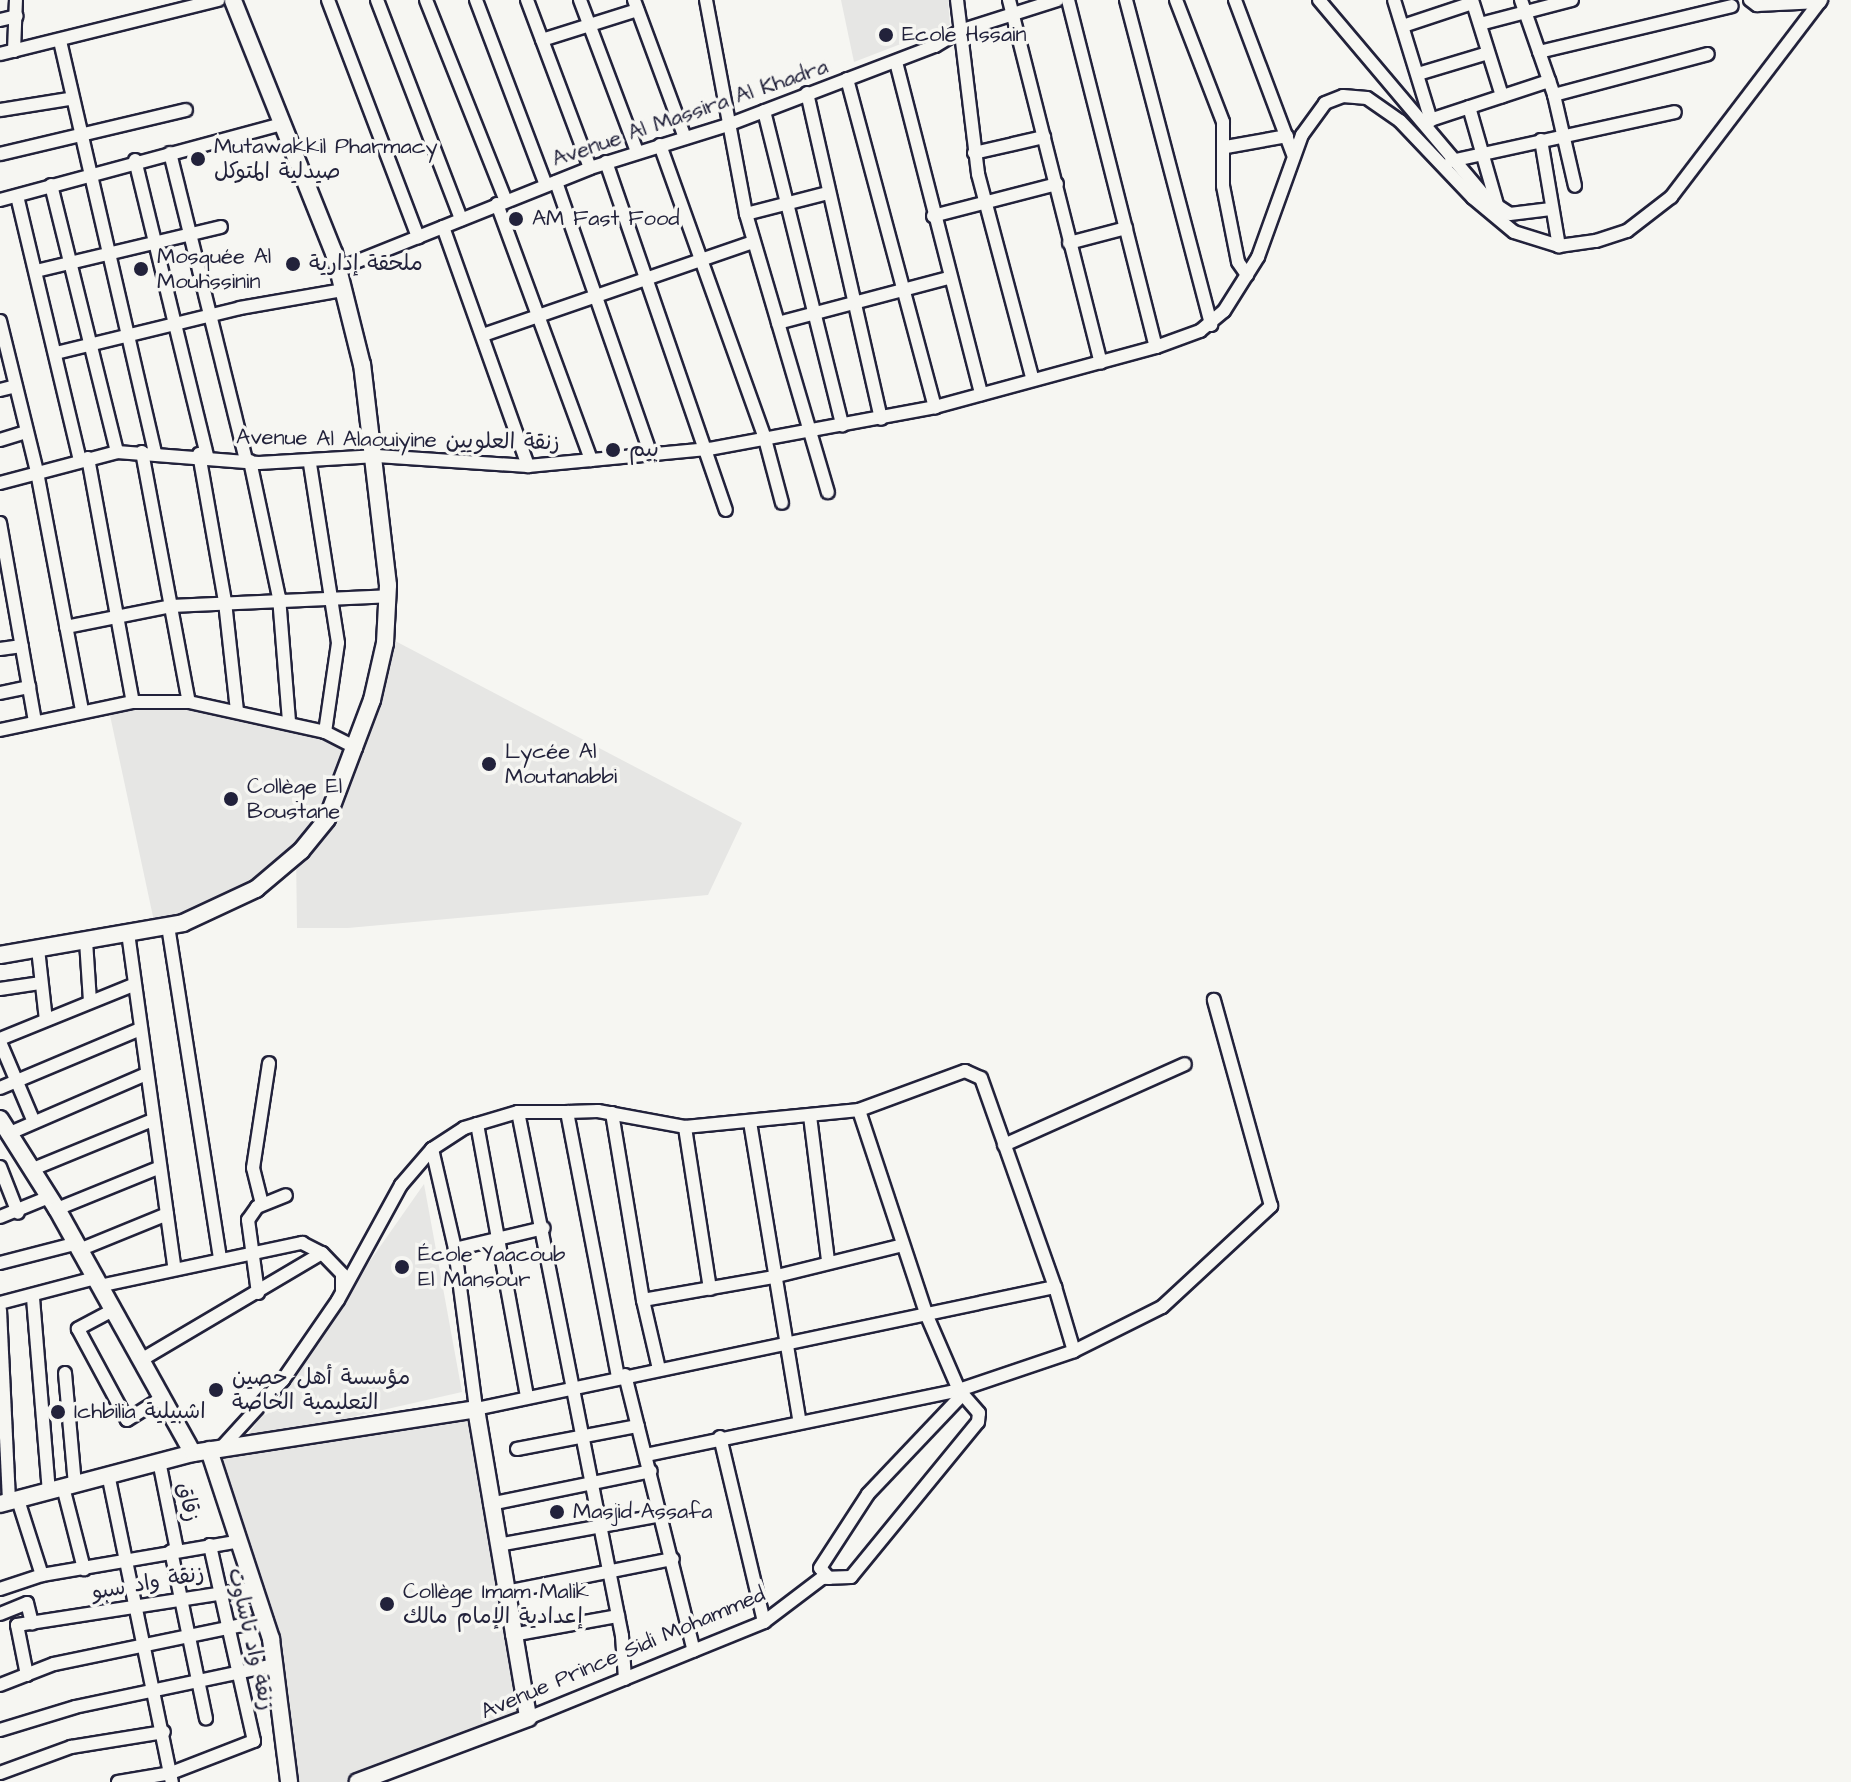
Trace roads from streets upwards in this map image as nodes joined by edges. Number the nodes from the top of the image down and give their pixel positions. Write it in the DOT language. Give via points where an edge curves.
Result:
graph roads {
  1 [pos="16,0"];
  2 [pos="218,0"];
  3 [pos="233,0"];
  4 [pos="377,0"];
  5 [pos="426,0"];
  6 [pos="476,0"];
  7 [pos="527,0"];
  8 [pos="580,0"];
  9 [pos="706,0"];
  10 [pos="957,0"];
  11 [pos="1009,0"];
  12 [pos="1057,0"];
  13 [pos="1068,0"];
  14 [pos="1126,0"];
  15 [pos="1176,0"];
  16 [pos="1235,0"];
  17 [pos="1319,0"];
  18 [pos="1394,0"];
  19 [pos="1572,0"];
  20 [pos="1750,0"];
  21 [pos="1472,1"];
  22 [pos="1821,1"];
  23 [pos="333,2"];
  24 [pos="636,5"];
  25 [pos="1523,5"];
  26 [pos="1732,6"];
  27 [pos="17,16"];
  28 [pos="1012,16"];
  29 [pos="0,20"];
  30 [pos="589,24"];
  31 [pos="1480,24"];
  32 [pos="1403,26"];
  33 [pos="960,31"];
  34 [pos="542,40"];
  35 [pos="60,41"];
  36 [pos="14,51"];
  37 [pos="1539,52"];
  38 [pos="1488,53"];
  39 [pos="0,54"];
  40 [pos="1708,54"];
  41 [pos="896,62"];
  42 [pos="1418,74"];
  43 [pos="847,79"];
  44 [pos="1549,81"];
  45 [pos="807,93"];
  46 [pos="1554,95"];
  47 [pos="1502,96"];
  48 [pos="69,99"];
  49 [pos="1469,107"];
  50 [pos="0,110"];
  51 [pos="186,110"];
  52 [pos="764,111"];
  53 [pos="1675,112"];
  54 [pos="1428,121"];
  55 [pos="281,124"];
  56 [pos="725,126"];
  57 [pos="82,133"];
  58 [pos="1565,134"];
  59 [pos="1287,136"];
  60 [pos="1044,137"];
  61 [pos="685,138"];
  62 [pos="1541,140"];
  63 [pos="660,145"];
  64 [pos="1226,147"];
  65 [pos="637,152"];
  66 [pos="1484,152"];
  67 [pos="170,153"];
  68 [pos="974,153"];
  69 [pos="0,154"];
  70 [pos="1293,154"];
  71 [pos="135,160"];
  72 [pos="1451,161"];
  73 [pos="606,162"];
  74 [pos="590,168"];
  75 [pos="91,173"];
  76 [pos="551,183"];
  77 [pos="1057,184"];
  78 [pos="51,185"];
  79 [pos="1575,186"];
  80 [pos="828,193"];
  81 [pos="17,196"];
  82 [pos="0,200"];
  83 [pos="501,202"];
  84 [pos="984,203"];
  85 [pos="784,204"];
  86 [pos="1498,208"];
  87 [pos="1551,209"];
  88 [pos="746,214"];
  89 [pos="933,216"];
  90 [pos="461,219"];
  91 [pos="221,227"];
  92 [pos="443,227"];
  93 [pos="1126,228"];
  94 [pos="190,234"];
  95 [pos="418,237"];
  96 [pos="155,242"];
  97 [pos="753,242"];
  98 [pos="1069,243"];
  99 [pos="1559,246"];
  100 [pos="108,253"];
  101 [pos="700,261"];
  102 [pos="70,263"];
  103 [pos="338,269"];
  104 [pos="36,271"];
  105 [pos="1247,275"];
  106 [pos="649,278"];
  107 [pos="948,278"];
  108 [pos="343,290"];
  109 [pos="903,290"];
  110 [pos="597,297"];
  111 [pos="856,302"];
  112 [pos="812,315"];
  113 [pos="210,316"];
  114 [pos="540,316"];
  115 [pos="0,321"];
  116 [pos="778,323"];
  117 [pos="175,325"];
  118 [pos="1211,325"];
  119 [pos="483,335"];
  120 [pos="127,338"];
  121 [pos="2,341"];
  122 [pos="90,346"];
  123 [pos="1156,347"];
  124 [pos="56,353"];
  125 [pos="1101,363"];
  126 [pos="1033,380"];
  127 [pos="16,386"];
  128 [pos="0,390"];
  129 [pos="981,394"];
  130 [pos="935,407"];
  131 [pos="881,419"];
  132 [pos="842,425"];
  133 [pos="809,430"];
  134 [pos="27,432"];
  135 [pos="765,439"];
  136 [pos="0,440"];
  137 [pos="709,449"];
  138 [pos="117,452"];
  139 [pos="148,452"];
  140 [pos="203,455"];
  141 [pos="651,455"];
  142 [pos="377,456"];
  143 [pos="84,459"];
  144 [pos="591,460"];
  145 [pos="248,461"];
  146 [pos="310,464"];
  147 [pos="528,466"];
  148 [pos="37,472"];
  149 [pos="0,483"];
  150 [pos="828,492"];
  151 [pos="782,503"];
  152 [pos="726,510"];
  153 [pos="0,523"];
  154 [pos="3,546"];
  155 [pos="7,594"];
  156 [pos="388,596"];
  157 [pos="279,597"];
  158 [pos="333,597"];
  159 [pos="225,602"];
  160 [pos="171,606"];
  161 [pos="114,616"];
  162 [pos="66,627"];
  163 [pos="22,646"];
  164 [pos="0,649"];
  165 [pos="29,687"];
  166 [pos="0,693"];
  167 [pos="133,702"];
  168 [pos="189,702"];
  169 [pos="82,711"];
  170 [pos="237,711"];
  171 [pos="35,722"];
  172 [pos="289,722"];
  173 [pos="0,730"];
  174 [pos="325,732"];
  175 [pos="356,748"];
  176 [pos="168,926"];
  177 [pos="128,933"];
  178 [pos="86,941"];
  179 [pos="38,949"];
  180 [pos="0,955"];
  181 [pos="40,983"];
  182 [pos="133,985"];
  183 [pos="0,989"];
  184 [pos="1214,1000"];
  185 [pos="90,1001"];
  186 [pos="46,1020"];
  187 [pos="138,1030"];
  188 [pos="0,1040"];
  189 [pos="269,1063"];
  190 [pos="1185,1064"];
  191 [pos="144,1075"];
  192 [pos="17,1080"];
  193 [pos="0,1088"];
  194 [pos="859,1110"];
  195 [pos="518,1112"];
  196 [pos="567,1112"];
  197 [pos="612,1113"];
  198 [pos="810,1116"];
  199 [pos="0,1119"];
  200 [pos="150,1121"];
  201 [pos="34,1122"];
  202 [pos="750,1122"];
  203 [pos="477,1124"];
  204 [pos="685,1127"];
  205 [pos="10,1133"];
  206 [pos="1004,1145"];
  207 [pos="432,1149"];
  208 [pos="24,1154"];
  209 [pos="0,1165"];
  210 [pos="158,1168"];
  211 [pos="33,1169"];
  212 [pos="286,1195"];
  213 [pos="53,1203"];
  214 [pos="262,1204"];
  215 [pos="18,1213"];
  216 [pos="167,1214"];
  217 [pos="0,1217"];
  218 [pos="544,1228"];
  219 [pos="500,1238"];
  220 [pos="903,1245"];
  221 [pos="76,1247"];
  222 [pos="455,1249"];
  223 [pos="251,1253"];
  224 [pos="322,1253"];
  225 [pos="220,1257"];
  226 [pos="828,1261"];
  227 [pos="0,1263"];
  228 [pos="174,1266"];
  229 [pos="773,1277"];
  230 [pos="97,1282"];
  231 [pos="1055,1287"];
  232 [pos="710,1289"];
  233 [pos="258,1293"];
  234 [pos="33,1298"];
  235 [pos="338,1300"];
  236 [pos="643,1300"];
  237 [pos="0,1303"];
  238 [pos="0,1310"];
  239 [pos="113,1310"];
  240 [pos="927,1316"];
  241 [pos="788,1347"];
  242 [pos="1074,1351"];
  243 [pos="141,1360"];
  244 [pos="659,1369"];
  245 [pos="65,1373"];
  246 [pos="622,1376"];
  247 [pos="574,1386"];
  248 [pos="961,1392"];
  249 [pos="527,1397"];
  250 [pos="162,1398"];
  251 [pos="476,1409"];
  252 [pos="799,1419"];
  253 [pos="638,1426"];
  254 [pos="720,1437"];
  255 [pos="583,1439"];
  256 [pos="517,1449"];
  257 [pos="208,1450"];
  258 [pos="646,1455"];
  259 [pos="159,1461"];
  260 [pos="651,1471"];
  261 [pos="108,1474"];
  262 [pos="589,1483"];
  263 [pos="62,1487"];
  264 [pos="9,1502"];
  265 [pos="490,1504"];
  266 [pos="661,1515"];
  267 [pos="596,1526"];
  268 [pos="240,1541"];
  269 [pos="210,1545"];
  270 [pos="498,1545"];
  271 [pos="174,1551"];
  272 [pos="128,1559"];
  273 [pos="673,1559"];
  274 [pos="84,1569"];
  275 [pos="607,1572"];
  276 [pos="42,1575"];
  277 [pos="829,1578"];
  278 [pos="256,1588"];
  279 [pos="0,1589"];
  280 [pos="220,1591"];
  281 [pos="506,1592"];
  282 [pos="180,1596"];
  283 [pos="138,1604"];
  284 [pos="0,1614"];
  285 [pos="618,1616"];
  286 [pos="266,1620"];
  287 [pos="764,1622"];
  288 [pos="32,1623"];
  289 [pos="229,1629"];
  290 [pos="512,1635"];
  291 [pos="189,1636"];
  292 [pos="147,1646"];
  293 [pos="694,1651"];
  294 [pos="274,1665"];
  295 [pos="239,1673"];
  296 [pos="27,1675"];
  297 [pos="625,1679"];
  298 [pos="198,1681"];
  299 [pos="0,1685"];
  300 [pos="155,1692"];
  301 [pos="206,1718"];
  302 [pos="528,1718"];
  303 [pos="0,1730"];
  304 [pos="164,1732"];
  305 [pos="0,1773"];
  306 [pos="172,1778"];
  307 [pos="118,1782"];
  308 [pos="289,1782"];
  309 [pos="358,1782"];
  1 -- 27 [label="street"];
  2 -- 35 [label="street"];
  3 -- 55 [label="street"];
  4 -- 90 [label="street"];
  5 -- 83 [label="street"];
  6 -- 76 [label="street"];
  7 -- 34 [label="street"];
  8 -- 30 [label="street"];
  9 -- 56 [label="street"];
  10 -- 33 [label="street"];
  11 -- 28 [label="street"];
  12 -- 28 [label="street, Avenue Al Massira Al Khadra"];
  13 -- 93 [label="street"];
  14 -- 118 [label="street"];
  15 -- 64 [label="street" via="1223,122"];
  16 -- 59 [label="street"];
  17 -- 54 [label="street" via="1398,98"];
  18 -- 32 [label="street"];
  19 -- 25 [label="street"];
  20 -- 22 [label="street" via="1757,5"];
  21 -- 31 [label="street"];
  21 -- 32 [label="street"];
  22 -- 99 [label="street" via="1671,197 1627,231"];
  23 -- 95 [label="street"];
  24 -- 30 [label="street"];
  24 -- 61 [label="street"];
  25 -- 31 [label="street"];
  25 -- 37 [label="street"];
  26 -- 37 [label="street"];
  27 -- 29 [label="street"];
  27 -- 36 [label="street"];
  28 -- 33 [label="street, Avenue Al Massira Al Khadra"];
  28 -- 60 [label="street"];
  30 -- 34 [label="street"];
  30 -- 65 [label="street"];
  31 -- 38 [label="street"];
  32 -- 42 [label="street"];
  33 -- 41 [label="street, Avenue Al Massira Al Khadra"];
  33 -- 68 [label="street"];
  34 -- 74 [label="street"];
  35 -- 36 [label="street"];
  35 -- 48 [label="street"];
  36 -- 39 [label="street"];
  37 -- 44 [label="street"];
  38 -- 42 [label="street"];
  38 -- 47 [label="street"];
  40 -- 46 [label="street"];
  41 -- 43 [label="street, Avenue Al Massira Al Khadra"];
  41 -- 89 [label="street"];
  42 -- 54 [label="street"];
  43 -- 45 [label="street, Avenue Al Massira Al Khadra"];
  43 -- 109 [label="street"];
  44 -- 46 [label="street"];
  44 -- 47 [label="street"];
  45 -- 52 [label="street, Avenue Al Massira Al Khadra"];
  45 -- 80 [label="street"];
  46 -- 58 [label="street"];
  47 -- 49 [label="street"];
  48 -- 50 [label="street"];
  48 -- 57 [label="street"];
  49 -- 54 [label="street"];
  49 -- 66 [label="street"];
  51 -- 57 [label="street"];
  52 -- 56 [label="street, Avenue Al Massira Al Khadra"];
  52 -- 85 [label="street"];
  53 -- 58 [label="street"];
  54 -- 72 [label="street"];
  55 -- 67 [label="street"];
  55 -- 103 [label="street"];
  56 -- 61 [label="street, Avenue Al Massira Al Khadra"];
  56 -- 88 [label="street"];
  57 -- 69 [label="street"];
  57 -- 75 [label="street"];
  58 -- 62 [label="street"];
  58 -- 79 [label="street"];
  59 -- 64 [label="street"];
  59 -- 70 [label="street"];
  60 -- 68 [label="street"];
  60 -- 77 [label="street"];
  61 -- 63 [label="street, Avenue Al Massira Al Khadra"];
  62 -- 66 [label="street"];
  62 -- 87 [label="street"];
  63 -- 65 [label="street, Avenue Al Massira Al Khadra"];
  63 -- 101 [label="street"];
  64 -- 105 [label="street" via="1223,186 1238,262"];
  65 -- 73 [label="street, Avenue Al Massira Al Khadra"];
  66 -- 72 [label="street"];
  66 -- 86 [label="street"];
  67 -- 71 [label="street"];
  67 -- 94 [label="street"];
  68 -- 84 [label="street"];
  70 -- 99 [label="street" via="1325,103 1343,96 1367,98 1411,132 1497,220 1532,240"];
  70 -- 105 [label="street"];
  71 -- 75 [label="street"];
  71 -- 96 [label="street"];
  72 -- 86 [label="street"];
  73 -- 74 [label="street, Avenue Al Massira Al Khadra"];
  73 -- 106 [label="street"];
  74 -- 76 [label="street, Avenue Al Massira Al Khadra"];
  75 -- 78 [label="street"];
  75 -- 100 [label="street"];
  76 -- 83 [label="street, Avenue Al Massira Al Khadra"];
  76 -- 110 [label="street"];
  77 -- 84 [label="street"];
  77 -- 98 [label="street"];
  78 -- 81 [label="street"];
  78 -- 102 [label="street"];
  80 -- 85 [label="street"];
  80 -- 111 [label="street"];
  81 -- 82 [label="street"];
  81 -- 104 [label="street"];
  83 -- 90 [label="street, Avenue Al Massira Al Khadra"];
  83 -- 114 [label="street"];
  84 -- 89 [label="street"];
  84 -- 126 [label="street"];
  85 -- 88 [label="street"];
  85 -- 112 [label="street"];
  86 -- 87 [label="street" via="1517,214"];
  87 -- 99 [label="street"];
  88 -- 97 [label="street"];
  89 -- 107 [label="street"];
  90 -- 92 [label="street, Avenue Al Massira Al Khadra"];
  91 -- 94 [label="street"];
  92 -- 95 [label="street, Avenue Al Massira Al Khadra"];
  92 -- 119 [label="street"];
  93 -- 98 [label="street"];
  93 -- 123 [label="street"];
  94 -- 96 [label="street"];
  94 -- 113 [label="street"];
  95 -- 103 [label="street, Avenue Al Massira Al Khadra"];
  96 -- 100 [label="street"];
  96 -- 117 [label="street"];
  97 -- 101 [label="street"];
  97 -- 116 [label="street"];
  98 -- 125 [label="street"];
  100 -- 102 [label="street"];
  100 -- 120 [label="street"];
  101 -- 106 [label="street"];
  101 -- 135 [label="street"];
  102 -- 104 [label="street"];
  102 -- 122 [label="street"];
  103 -- 108 [label="street"];
  104 -- 124 [label="street"];
  105 -- 118 [label="street"];
  106 -- 110 [label="street"];
  106 -- 137 [label="street"];
  107 -- 109 [label="street"];
  107 -- 129 [label="street"];
  108 -- 113 [label="street"];
  108 -- 142 [label="street"];
  109 -- 111 [label="street"];
  109 -- 130 [label="street"];
  110 -- 114 [label="street"];
  110 -- 141 [label="street"];
  111 -- 112 [label="street"];
  111 -- 131 [label="street"];
  112 -- 116 [label="street"];
  112 -- 132 [label="street"];
  113 -- 117 [label="street"];
  113 -- 145 [label="street"];
  114 -- 119 [label="street"];
  114 -- 144 [label="street"];
  115 -- 121 [label="street"];
  116 -- 133 [label="street"];
  117 -- 120 [label="street"];
  117 -- 140 [label="street"];
  118 -- 123 [label="street, Avenue Al Alaouiyine زنقة العلويين"];
  119 -- 147 [label="street"];
  120 -- 122 [label="street"];
  120 -- 139 [label="street"];
  121 -- 127 [label="street"];
  122 -- 124 [label="street"];
  122 -- 138 [label="street"];
  123 -- 125 [label="street, Avenue Al Alaouiyine زنقة العلويين"];
  124 -- 143 [label="street"];
  125 -- 126 [label="street, Avenue Al Alaouiyine زنقة العلويين"];
  126 -- 129 [label="street, Avenue Al Alaouiyine زنقة العلويين"];
  127 -- 128 [label="street"];
  127 -- 134 [label="street"];
  129 -- 130 [label="street, Avenue Al Alaouiyine زنقة العلويين"];
  130 -- 131 [label="street, Avenue Al Alaouiyine زنقة العلويين"];
  131 -- 132 [label="street, Avenue Al Alaouiyine زنقة العلويين"];
  132 -- 133 [label="street, Avenue Al Alaouiyine زنقة العلويين"];
  133 -- 135 [label="street, Avenue Al Alaouiyine زنقة العلويين"];
  133 -- 150 [label="street"];
  134 -- 136 [label="street"];
  134 -- 148 [label="street"];
  135 -- 137 [label="street, Avenue Al Alaouiyine زنقة العلويين"];
  135 -- 151 [label="street"];
  137 -- 141 [label="street, Avenue Al Alaouiyine زنقة العلويين"];
  137 -- 152 [label="street"];
  138 -- 139 [label="street, Avenue Al Alaouiyine زنقة العلويين"];
  138 -- 143 [label="street, Avenue Al Alaouiyine زنقة العلويين"];
  139 -- 140 [label="street, Avenue Al Alaouiyine زنقة العلويين"];
  139 -- 160 [label="street"];
  140 -- 145 [label="street, Avenue Al Alaouiyine زنقة العلويين"];
  140 -- 159 [label="street"];
  141 -- 144 [label="street, Avenue Al Alaouiyine زنقة العلويين"];
  142 -- 146 [label="street, Avenue Al Alaouiyine زنقة العلويين"];
  142 -- 147 [label="street, Avenue Al Alaouiyine زنقة العلويين"];
  142 -- 156 [label="street"];
  143 -- 148 [label="street, Avenue Al Alaouiyine زنقة العلويين"];
  143 -- 161 [label="street"];
  144 -- 147 [label="street, Avenue Al Alaouiyine زنقة العلويين"];
  145 -- 146 [label="street, Avenue Al Alaouiyine زنقة العلويين"];
  145 -- 157 [label="street"];
  146 -- 158 [label="street"];
  148 -- 149 [label="street, Avenue Al Alaouiyine زنقة العلويين"];
  148 -- 162 [label="street"];
  153 -- 154 [label="street"];
  154 -- 155 [label="street"];
  155 -- 163 [label="street"];
  156 -- 158 [label="street"];
  156 -- 175 [label="street" via="385,643"];
  157 -- 158 [label="street"];
  157 -- 159 [label="street"];
  157 -- 172 [label="street"];
  158 -- 174 [label="street" via="338,664"];
  159 -- 160 [label="street"];
  159 -- 170 [label="street"];
  160 -- 161 [label="street"];
  160 -- 168 [label="street"];
  161 -- 162 [label="street"];
  161 -- 167 [label="street"];
  162 -- 169 [label="street"];
  163 -- 164 [label="street"];
  163 -- 165 [label="street"];
  165 -- 166 [label="street"];
  165 -- 171 [label="street"];
  167 -- 168 [label="street"];
  167 -- 169 [label="street"];
  168 -- 170 [label="street"];
  169 -- 171 [label="street"];
  170 -- 172 [label="street"];
  171 -- 173 [label="street"];
  172 -- 174 [label="street"];
  174 -- 175 [label="street"];
  175 -- 176 [label="street" via="327,819 301,851 233,902"];
  176 -- 177 [label="street"];
  176 -- 225 [label="street"];
  177 -- 178 [label="street"];
  177 -- 182 [label="street"];
  178 -- 179 [label="street"];
  178 -- 185 [label="street"];
  179 -- 180 [label="street"];
  179 -- 181 [label="street"];
  181 -- 183 [label="street"];
  181 -- 186 [label="street"];
  182 -- 185 [label="street"];
  182 -- 187 [label="street"];
  184 -- 242 [label="street" via="1271,1206 1162,1307"];
  185 -- 186 [label="street"];
  186 -- 188 [label="street"];
  187 -- 191 [label="street"];
  187 -- 192 [label="street"];
  188 -- 192 [label="street"];
  189 -- 214 [label="street" via="253,1168"];
  190 -- 206 [label="street"];
  191 -- 200 [label="street"];
  191 -- 201 [label="street"];
  192 -- 193 [label="street"];
  192 -- 201 [label="street"];
  194 -- 198 [label="street"];
  194 -- 206 [label="street" via="953,1073 974,1073 981,1078"];
  194 -- 220 [label="street"];
  195 -- 196 [label="street"];
  195 -- 203 [label="street"];
  195 -- 218 [label="street"];
  196 -- 197 [label="street"];
  196 -- 246 [label="street"];
  197 -- 204 [label="street"];
  197 -- 236 [label="street"];
  198 -- 202 [label="street"];
  198 -- 226 [label="street"];
  199 -- 205 [label="street"];
  200 -- 210 [label="street"];
  200 -- 211 [label="street"];
  201 -- 205 [label="street"];
  202 -- 204 [label="street"];
  202 -- 229 [label="street"];
  203 -- 207 [label="street"];
  203 -- 219 [label="street"];
  204 -- 232 [label="street"];
  205 -- 208 [label="street"];
  206 -- 231 [label="street"];
  207 -- 222 [label="street"];
  207 -- 235 [label="street" via="401,1185"];
  208 -- 209 [label="street"];
  208 -- 211 [label="street"];
  209 -- 215 [label="street"];
  210 -- 213 [label="street"];
  210 -- 216 [label="street"];
  211 -- 213 [label="street"];
  212 -- 214 [label="street"];
  213 -- 215 [label="street"];
  213 -- 221 [label="street"];
  214 -- 223 [label="street" via="248,1220"];
  215 -- 217 [label="street"];
  216 -- 221 [label="street"];
  216 -- 228 [label="street"];
  218 -- 219 [label="street"];
  218 -- 247 [label="street"];
  219 -- 222 [label="street"];
  219 -- 249 [label="street"];
  220 -- 226 [label="street"];
  220 -- 240 [label="street"];
  221 -- 227 [label="street"];
  221 -- 230 [label="street"];
  222 -- 251 [label="street"];
  223 -- 224 [label="street" via="302,1243"];
  223 -- 225 [label="street"];
  223 -- 233 [label="street"];
  224 -- 233 [label="street"];
  224 -- 235 [label="street" via="342,1274"];
  225 -- 228 [label="street"];
  226 -- 229 [label="street"];
  228 -- 230 [label="street"];
  229 -- 232 [label="street"];
  229 -- 241 [label="street"];
  230 -- 234 [label="street"];
  230 -- 239 [label="street"];
  231 -- 240 [label="street"];
  231 -- 242 [label="street"];
  232 -- 236 [label="street"];
  233 -- 243 [label="street"];
  234 -- 237 [label="street"];
  234 -- 263 [label="street"];
  235 -- 257 [label="street" via="283,1380"];
  236 -- 244 [label="street"];
  238 -- 264 [label="street"];
  239 -- 243 [label="street"];
  239 -- 250 [label="street" via="78,1329 126,1419 133,1421"];
  240 -- 241 [label="street"];
  240 -- 248 [label="street"];
  241 -- 244 [label="street"];
  241 -- 252 [label="street"];
  242 -- 248 [label="street"];
  243 -- 250 [label="street"];
  244 -- 246 [label="street"];
  245 -- 263 [label="street"];
  246 -- 247 [label="street"];
  246 -- 253 [label="street"];
  247 -- 249 [label="street"];
  247 -- 255 [label="street"];
  248 -- 252 [label="street"];
  248 -- 277 [label="street" via="868,1494 820,1568"];
  248 -- 277 [label="street, Avenue Prince Sidi Mohammed" via="979,1413 978,1422 851,1577"];
  249 -- 251 [label="street"];
  250 -- 257 [label="street"];
  251 -- 257 [label="street"];
  251 -- 265 [label="street"];
  252 -- 254 [label="street"];
  253 -- 255 [label="street"];
  253 -- 258 [label="street"];
  254 -- 258 [label="street"];
  254 -- 287 [label="street"];
  255 -- 256 [label="street"];
  255 -- 262 [label="street"];
  257 -- 259 [label="street"];
  257 -- 268 [label="street"];
  258 -- 260 [label="street"];
  259 -- 261 [label="street"];
  259 -- 271 [label="street, زقاق"];
  260 -- 262 [label="street"];
  260 -- 266 [label="street"];
  261 -- 263 [label="street"];
  261 -- 272 [label="street"];
  262 -- 265 [label="street"];
  262 -- 267 [label="street"];
  263 -- 264 [label="street"];
  263 -- 274 [label="street"];
  264 -- 276 [label="street"];
  265 -- 270 [label="street"];
  266 -- 267 [label="street"];
  266 -- 273 [label="street"];
  267 -- 270 [label="street"];
  267 -- 275 [label="street"];
  268 -- 269 [label="street"];
  268 -- 278 [label="street"];
  269 -- 271 [label="street"];
  269 -- 280 [label="street, زنقة واد تاساوت"];
  270 -- 281 [label="street"];
  271 -- 272 [label="street"];
  271 -- 282 [label="street, زقاق"];
  272 -- 274 [label="street"];
  272 -- 283 [label="street"];
  273 -- 275 [label="street"];
  273 -- 293 [label="street"];
  274 -- 276 [label="street"];
  275 -- 281 [label="street"];
  275 -- 285 [label="street"];
  276 -- 279 [label="street"];
  277 -- 287 [label="street, Avenue Prince Sidi Mohammed"];
  278 -- 280 [label="street, زنقة واد سبو"];
  278 -- 286 [label="street"];
  280 -- 282 [label="street, زنقة واد سبو"];
  280 -- 289 [label="street, زنقة واد تاساوت"];
  281 -- 290 [label="street"];
  282 -- 283 [label="street, زنقة واد سبو"];
  282 -- 291 [label="street, زقاق"];
  283 -- 288 [label="street, زنقة واد سبو"];
  283 -- 292 [label="street"];
  284 -- 288 [label="street" via="27,1603"];
  285 -- 290 [label="street"];
  285 -- 297 [label="street"];
  286 -- 289 [label="street"];
  286 -- 294 [label="street"];
  287 -- 293 [label="street, Avenue Prince Sidi Mohammed"];
  288 -- 296 [label="street" via="17,1625"];
  289 -- 291 [label="street"];
  289 -- 295 [label="street, زنقة واد تاساوت"];
  290 -- 302 [label="street"];
  291 -- 292 [label="street"];
  291 -- 298 [label="street, زقاق"];
  292 -- 296 [label="street" via="54,1664"];
  292 -- 300 [label="street"];
  293 -- 297 [label="street, Avenue Prince Sidi Mohammed"];
  294 -- 295 [label="street"];
  294 -- 308 [label="street"];
  295 -- 298 [label="street"];
  295 -- 306 [label="street, زنقة واد تاساوت" via="254,1741"];
  296 -- 299 [label="street"];
  297 -- 302 [label="street, Avenue Prince Sidi Mohammed"];
  298 -- 300 [label="street"];
  298 -- 301 [label="street, زقاق"];
  300 -- 303 [label="street" via="75,1707"];
  300 -- 304 [label="street"];
  302 -- 309 [label="street, Avenue Prince Sidi Mohammed"];
  304 -- 305 [label="street" via="71,1747"];
  304 -- 306 [label="street"];
  306 -- 307 [label="street"];
}
